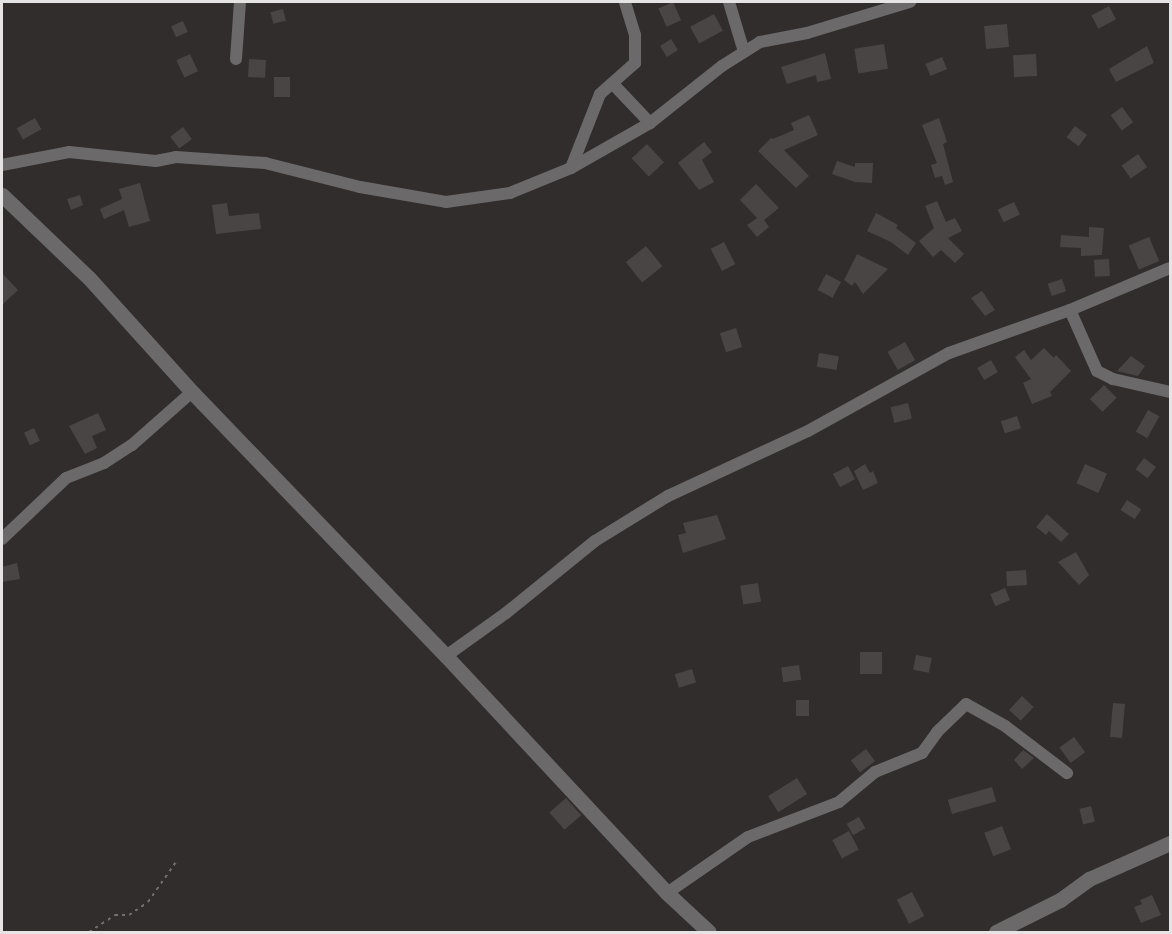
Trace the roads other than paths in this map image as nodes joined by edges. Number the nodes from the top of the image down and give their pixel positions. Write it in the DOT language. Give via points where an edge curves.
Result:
graph roads {
  1 [pos="240,2"];
  2 [pos="625,2"];
  3 [pos="729,2"];
  4 [pos="910,2"];
  5 [pos="744,52"];
  6 [pos="236,59"];
  7 [pos="613,84"];
  8 [pos="650,123"];
  9 [pos="2,165"];
  10 [pos="571,168"];
  11 [pos="2,195"];
  12 [pos="1170,268"];
  13 [pos="1070,309"];
  14 [pos="192,392"];
  15 [pos="1170,392"];
  16 [pos="2,539"];
  17 [pos="446,656"];
  18 [pos="1067,773"];
  19 [pos="1170,843"];
  20 [pos="667,893"];
  21 [pos="709,933"];
  22 [pos="996,933"];
  1 -- 6 [label="street"];
  2 -- 7 [label="street" via="635,35 635,63"];
  3 -- 5 [label="street"];
  4 -- 5 [label="street" via="807,33 760,42"];
  5 -- 8 [label="street"];
  7 -- 8 [label="street"];
  7 -- 10 [label="street" via="600,94"];
  8 -- 10 [label="street"];
  9 -- 10 [label="street" via="69,152 156,161 176,157 265,163 360,187 446,202 510,193"];
  11 -- 14 [label="street" via="89,278"];
  12 -- 13 [label="street"];
  13 -- 15 [label="street" via="1097,371 1113,379"];
  13 -- 17 [label="street" via="949,353 797,436 668,496 595,541 506,614"];
  14 -- 16 [label="street" via="132,445 104,463 66,478"];
  14 -- 17 [label="street"];
  17 -- 20 [label="street"];
  18 -- 20 [label="street" via="1005,726 966,704 922,753 875,772 839,802 748,837"];
  19 -- 22 [label="street" via="1089,879 1060,900"];
  20 -- 21 [label="street"];
}
